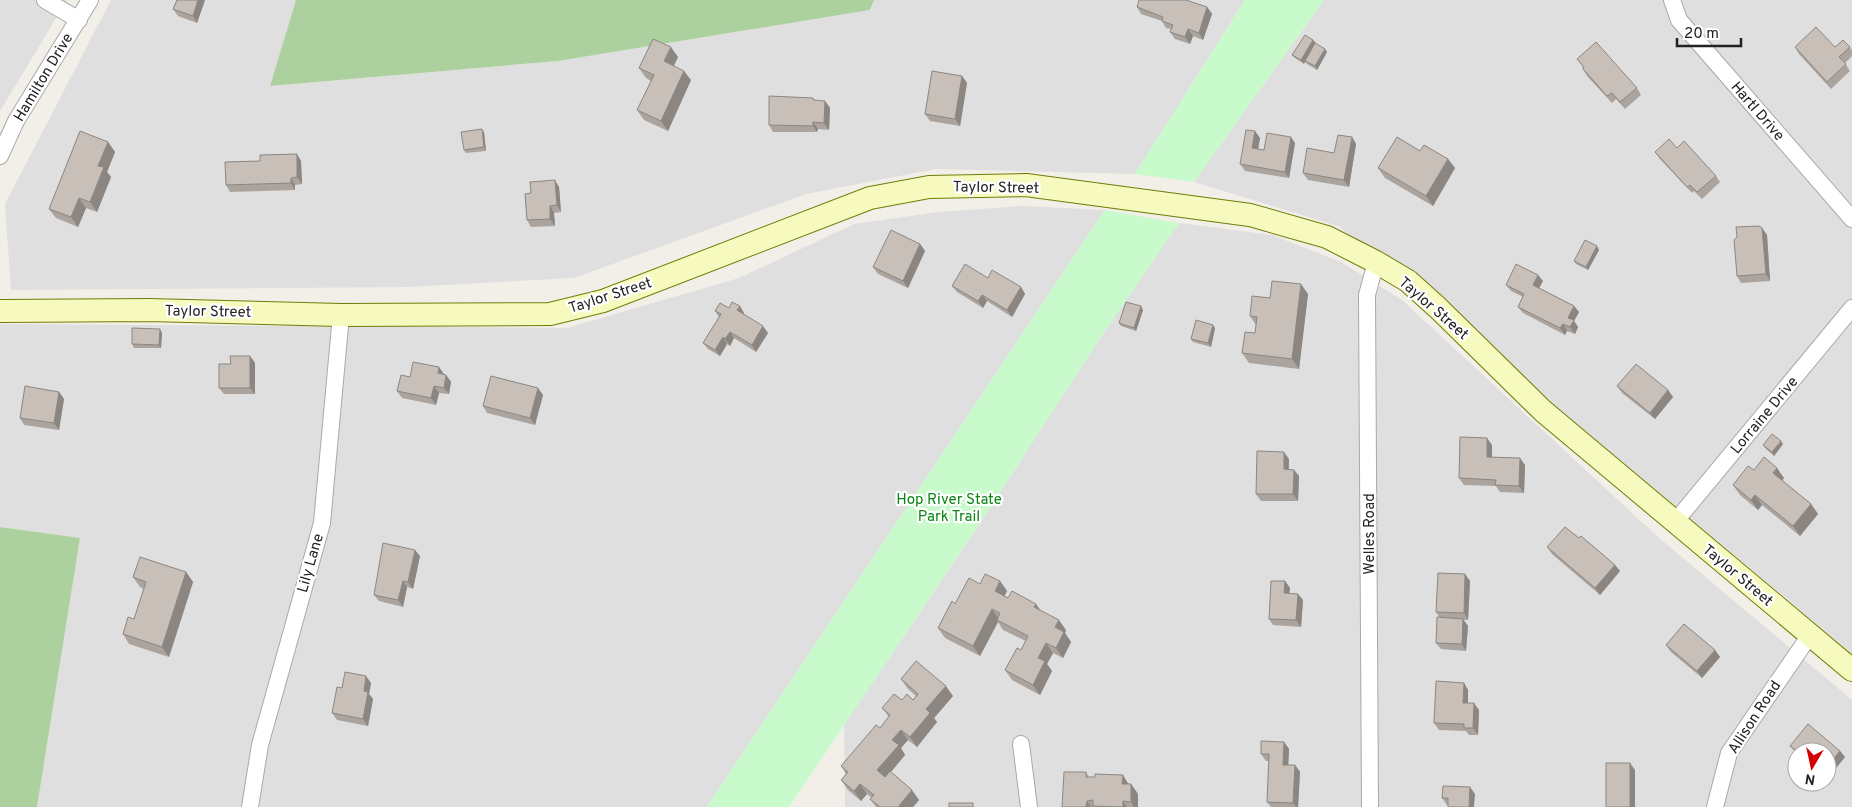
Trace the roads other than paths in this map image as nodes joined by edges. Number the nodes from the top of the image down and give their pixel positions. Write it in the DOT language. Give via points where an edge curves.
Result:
graph roads {
  1 [pos="45,0"];
  2 [pos="90,0"];
  3 [pos="1672,0"];
  4 [pos="78,20"];
  5 [pos="0,156"];
  6 [pos="1852,219"];
  7 [pos="1376,262"];
  8 [pos="1852,308"];
  9 [pos="0,311"];
  10 [pos="341,315"];
  11 [pos="1675,522"];
  12 [pos="1810,635"];
  13 [pos="1852,670"];
  14 [pos="1021,744"];
  15 [pos="250,807"];
  16 [pos="1029,807"];
  17 [pos="1370,807"];
  18 [pos="1715,807"];
  1 -- 4 [label="street"];
  2 -- 4 [label="street, Hamilton Drive"];
  3 -- 6 [label="street, Hartl Drive" via="1679,20"];
  4 -- 5 [label="street, Hamilton Drive" via="16,121"];
  7 -- 10 [label="street, Taylor Street" via="1328,237 1250,215 1026,186 929,187 870,198 602,301 550,314"];
  7 -- 11 [label="street, Taylor Street" via="1420,292 1543,411"];
  7 -- 17 [label="street, Welles Road" via="1367,295"];
  8 -- 11 [label="street, Lorraine Drive"];
  9 -- 10 [label="street, Taylor Street" via="149,310"];
  10 -- 15 [label="street, Lily Lane" via="322,523 260,745"];
  11 -- 12 [label="street, Taylor Street"];
  12 -- 13 [label="street, Taylor Street"];
  12 -- 18 [label="street, Allison Road" via="1729,753"];
  14 -- 16 [label="street"];
}
